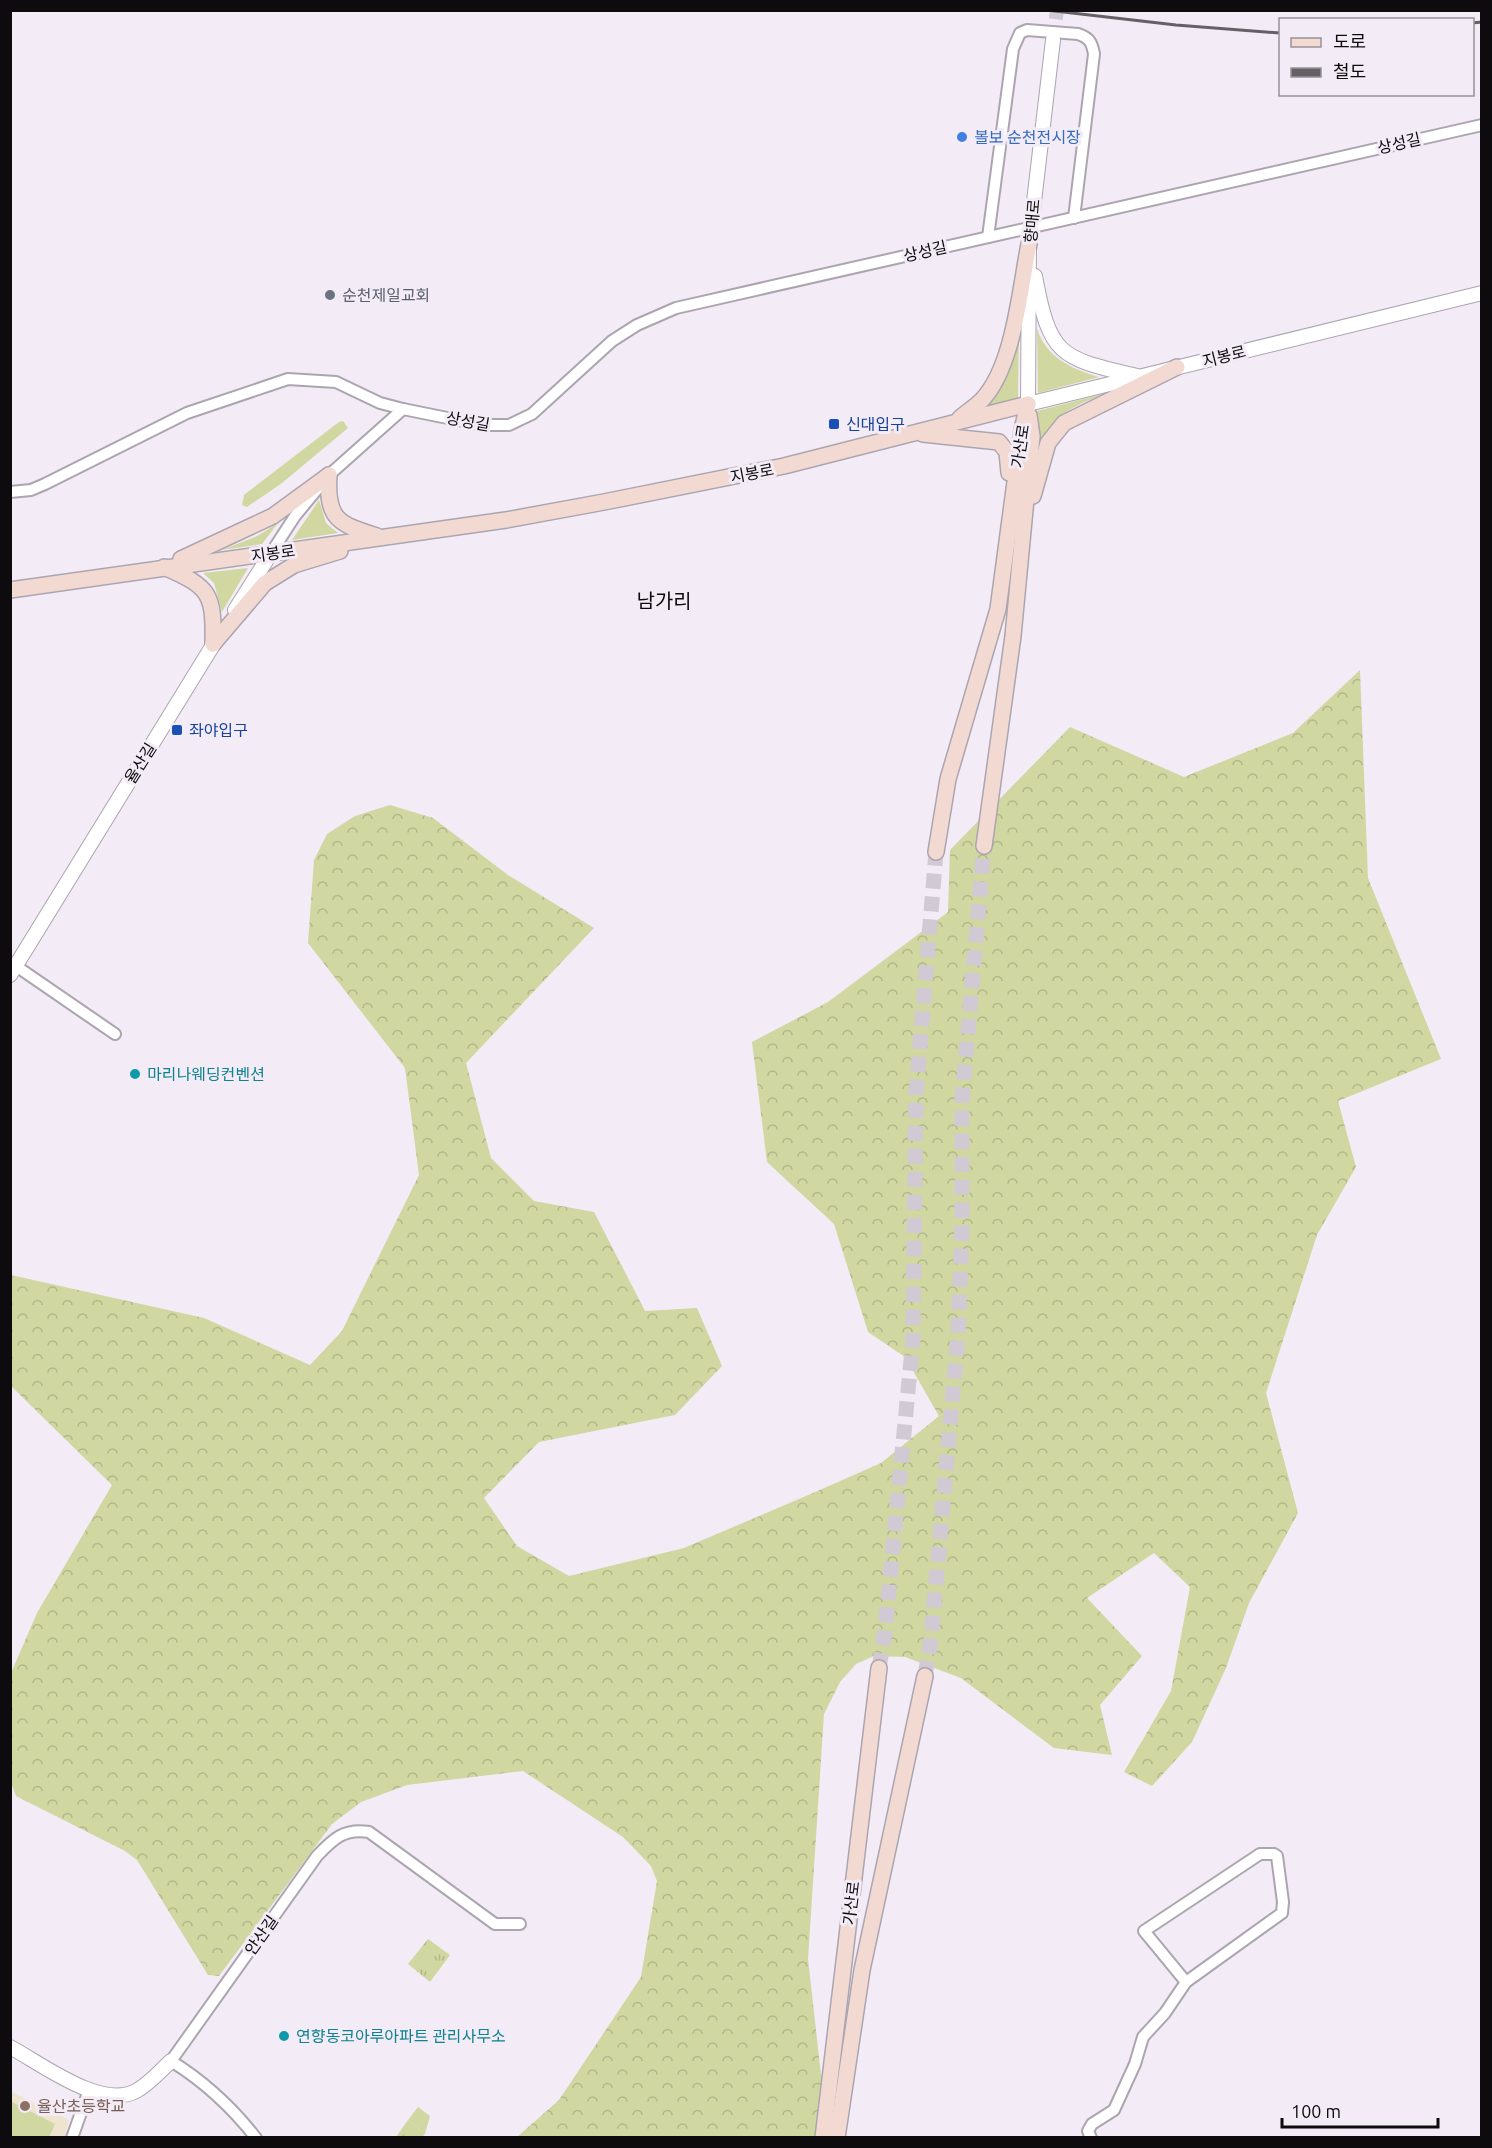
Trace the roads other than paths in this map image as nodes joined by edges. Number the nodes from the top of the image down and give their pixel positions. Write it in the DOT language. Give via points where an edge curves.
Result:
graph roads {
  1 [pos="1053,40"];
  2 [pos="1482,125"];
  3 [pos="1074,218"];
  4 [pos="1031,227"];
  5 [pos="988,237"];
  6 [pos="1029,244"];
  7 [pos="1482,293"];
  8 [pos="1177,367"];
  9 [pos="1140,376"];
  10 [pos="1028,404"];
  11 [pos="403,409"];
  12 [pos="957,421"];
  13 [pos="911,433"];
  14 [pos="329,476"];
  15 [pos="10,492"];
  16 [pos="383,538"];
  17 [pos="1013,550"];
  18 [pos="272,553"];
  19 [pos="164,567"];
  20 [pos="10,590"];
  21 [pos="213,644"];
  22 [pos="984,846"];
  23 [pos="936,852"];
  24 [pos="13,970"];
  25 [pos="116,1034"];
  26 [pos="879,1668"];
  27 [pos="925,1676"];
  28 [pos="520,1924"];
  29 [pos="1186,1982"];
  30 [pos="10,2047"];
  31 [pos="171,2061"];
  32 [pos="89,2090"];
  33 [pos="72,2138"];
  34 [pos="256,2138"];
  35 [pos="823,2138"];
  36 [pos="837,2138"];
  37 [pos="1091,2138"];
  1 -- 4 [label="street, 향매로"];
  2 -- 3 [label="street, 상성길"];
  3 -- 4 [label="street, 상성길"];
  3 -- 5 [label="street" via="1093,46 1078,34 1027,30 1020,33 1013,50"];
  4 -- 5 [label="street, 상성길"];
  4 -- 6 [label="street, 향매로"];
  5 -- 11 [label="street, 상성길" via="666,312 612,341 532,414 509,425 482,425"];
  6 -- 9 [label="street" via="1042,316 1050,336 1064,352 1089,364"];
  6 -- 10 [label="street, 향매로"];
  6 -- 12 [label="main road" via="1006,351 996,379 983,399"];
  7 -- 8 [label="street, 지봉로"];
  8 -- 9 [label="street, 지봉로"];
  8 -- 17 [label="main road" via="1071,417 1055,432 1043,455"];
  9 -- 10 [label="street, 지봉로"];
  10 -- 12 [label="main road, 지봉로"];
  10 -- 17 [label="main road, 가산로" via="1032,436"];
  11 -- 14 [label="street"];
  11 -- 15 [label="street, 상성길" via="380,403 336,382 288,379 187,413 45,484"];
  12 -- 13 [label="main road, 지봉로"];
  13 -- 16 [label="main road, 지봉로" via="784,466 604,502"];
  13 -- 17 [label="main road" via="983,439 1004,447 1009,464"];
  14 -- 16 [label="main road" via="329,506 341,523"];
  14 -- 18 [label="street" via="295,516"];
  14 -- 19 [label="main road" via="273,516"];
  16 -- 18 [label="main road, 지봉로"];
  16 -- 21 [label="main road" via="294,565 280,573 252,596"];
  17 -- 22 [label="main road, 가산로" via="1013,636"];
  17 -- 23 [label="main road, 가산로" via="948,779"];
  18 -- 19 [label="main road, 지봉로"];
  18 -- 21 [label="street, 율산길"];
  19 -- 20 [label="main road, 지봉로"];
  19 -- 21 [label="main road" via="196,581 204,589 214,619"];
  21 -- 24 [label="street, 율산길"];
  24 -- 25 [label="street"];
  26 -- 35 [label="main road, 가산로"];
  27 -- 36 [label="main road, 가산로" via="862,1970"];
  28 -- 31 [label="street, 안산길" via="495,1924 369,1832 345,1832 317,1856"];
  29 -- 29 [label="street" via="1282,1913 1274,1854 1260,1854 1144,1931"];
  29 -- 37 [label="street" via="1143,2037 1114,2110 1092,2124 1088,2131"];
  30 -- 32 [label="street, 안산길"];
  31 -- 32 [label="street, 안산길" via="137,2090 125,2095 103,2095"];
  31 -- 34 [label="street" via="219,2096"];
  32 -- 33 [label="street"];
}
